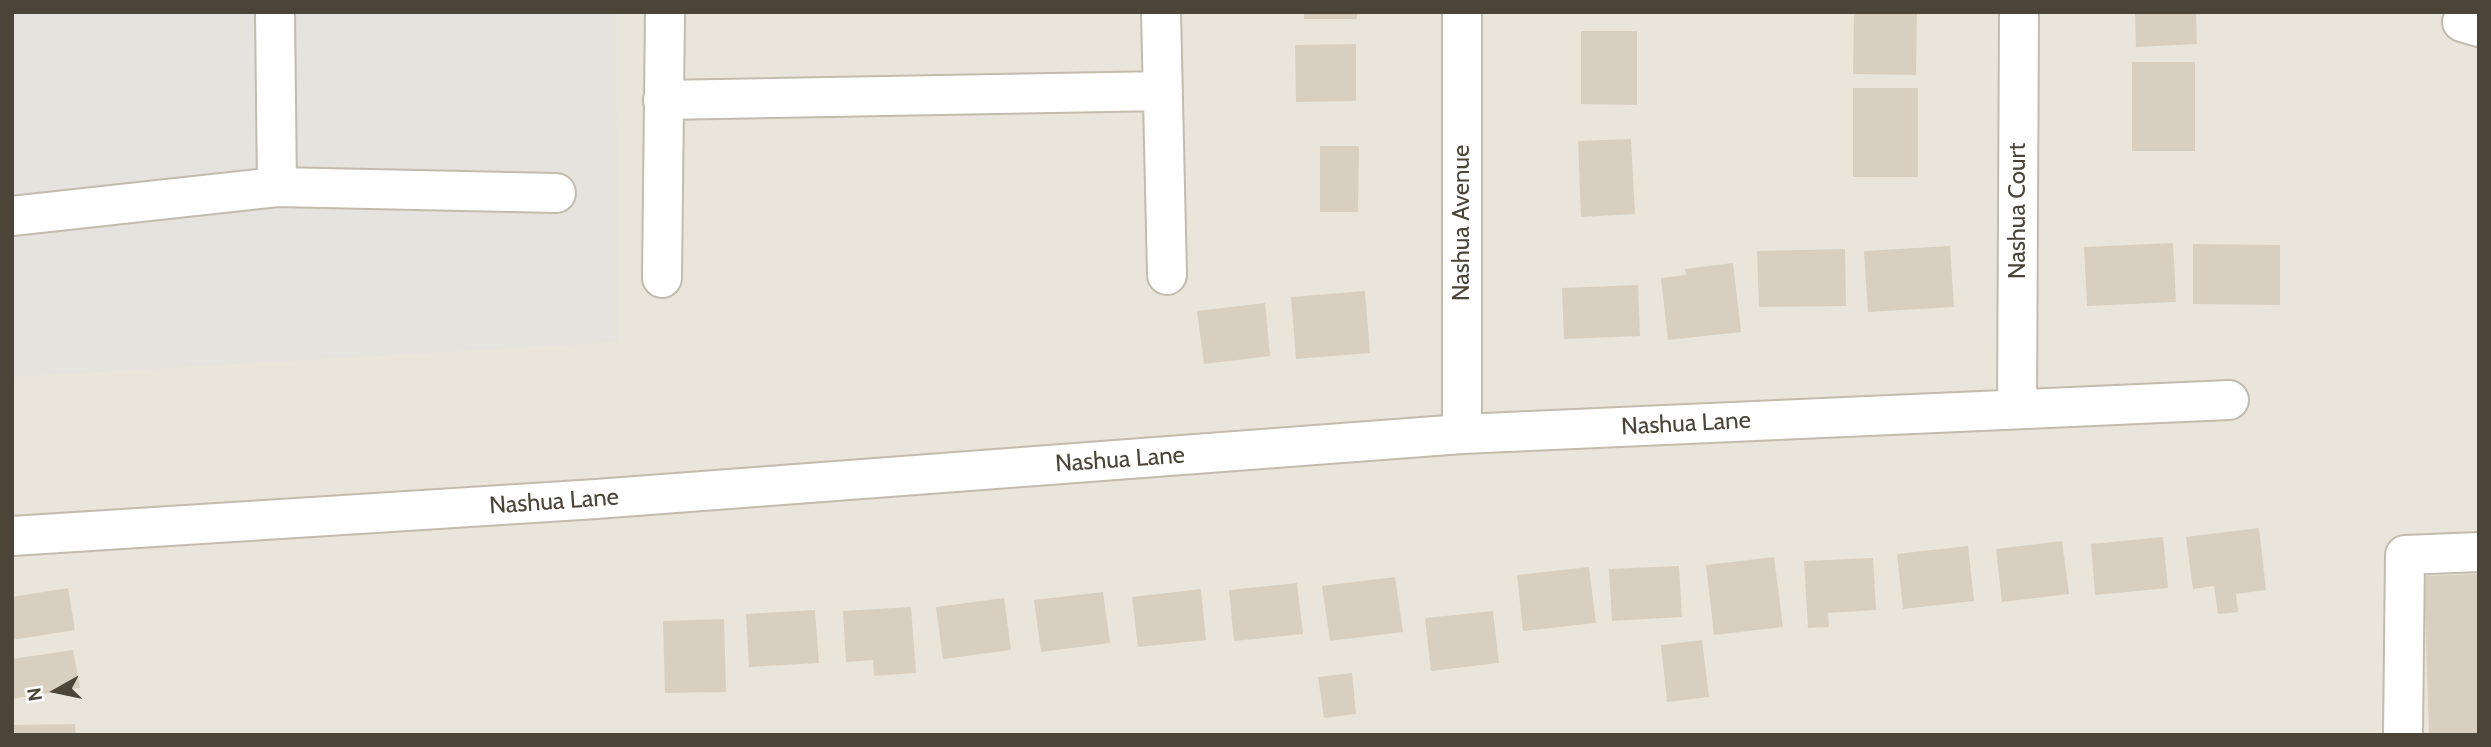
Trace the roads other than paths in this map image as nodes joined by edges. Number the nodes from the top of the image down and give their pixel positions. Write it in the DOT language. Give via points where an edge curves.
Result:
graph roads {
  1 [pos="275,12"];
  2 [pos="665,12"];
  3 [pos="1161,12"];
  4 [pos="1462,12"];
  5 [pos="2019,12"];
  6 [pos="1163,91"];
  7 [pos="663,100"];
  8 [pos="277,187"];
  9 [pos="556,193"];
  10 [pos="12,216"];
  11 [pos="1167,275"];
  12 [pos="662,278"];
  13 [pos="2229,400"];
  14 [pos="2017,409"];
  15 [pos="1462,434"];
  16 [pos="12,536"];
  17 [pos="2479,552"];
  18 [pos="2403,735"];
  1 -- 8 [label="street"];
  2 -- 7 [label="street"];
  3 -- 6 [label="street"];
  4 -- 15 [label="street, Nashua Avenue"];
  5 -- 14 [label="street, Nashua Court"];
  6 -- 7 [label="street"];
  6 -- 11 [label="street"];
  7 -- 12 [label="street"];
  8 -- 9 [label="street"];
  8 -- 10 [label="street"];
  13 -- 14 [label="street, Nashua Lane"];
  14 -- 15 [label="street, Nashua Lane"];
  15 -- 16 [label="street, Nashua Lane" via="596,499"];
  17 -- 18 [label="street" via="2404,555"];
}
